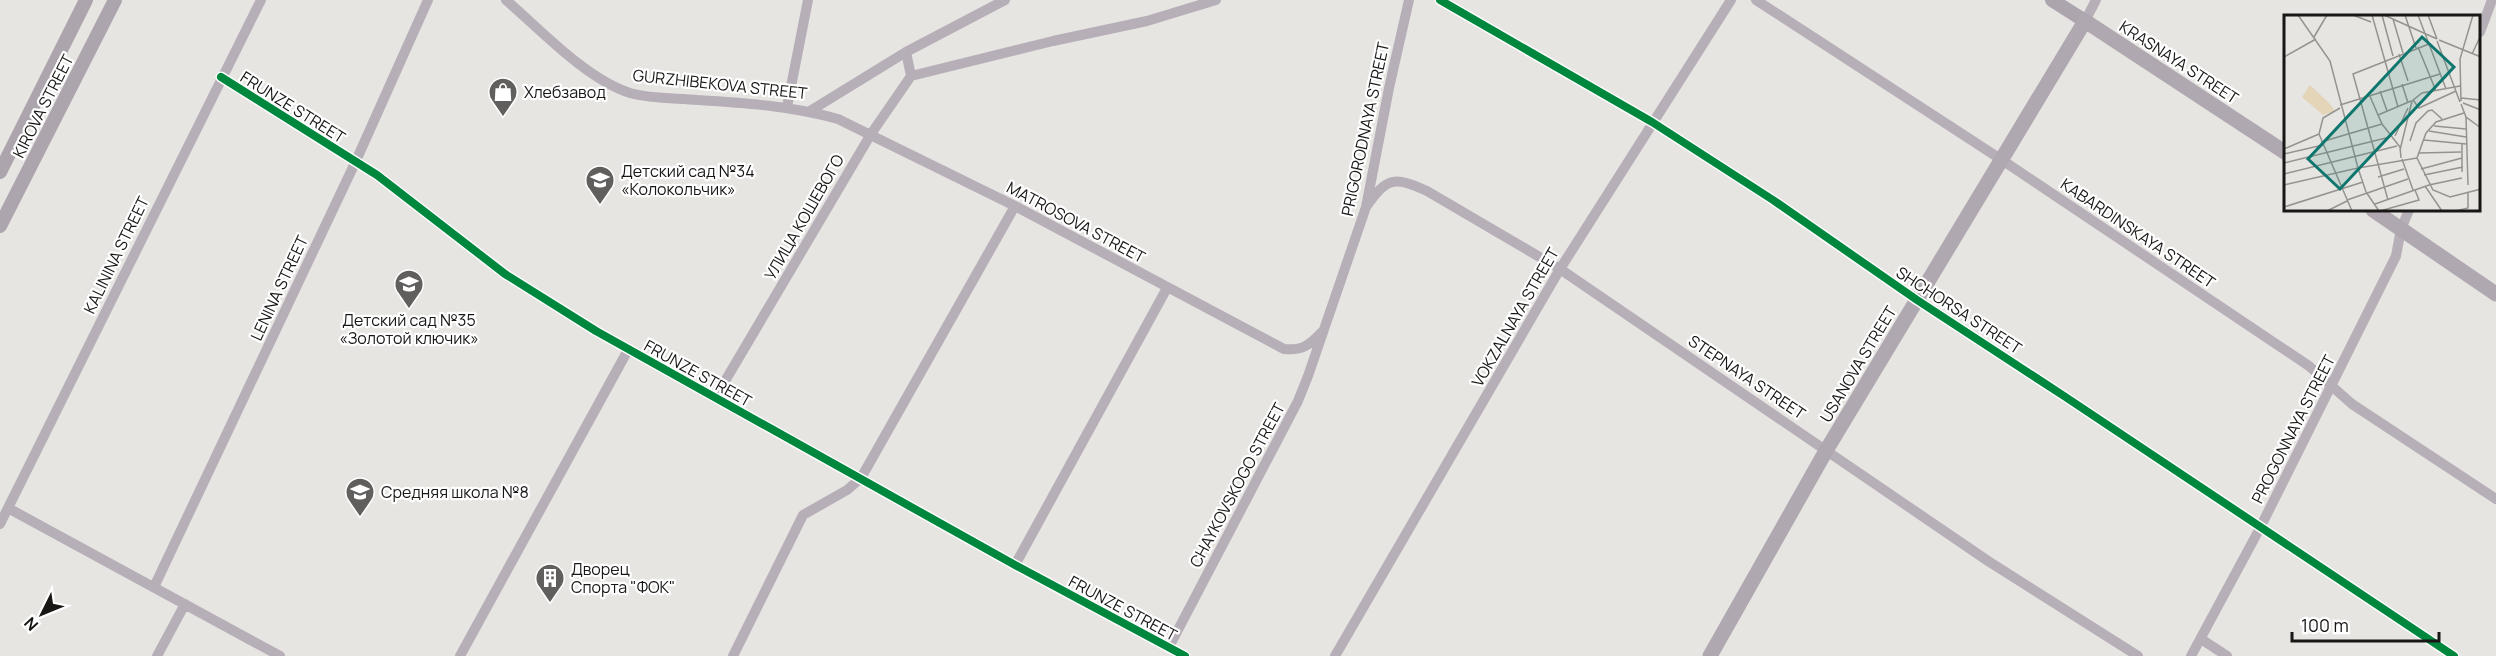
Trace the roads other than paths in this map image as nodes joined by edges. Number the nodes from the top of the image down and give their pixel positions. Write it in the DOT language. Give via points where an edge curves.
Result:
graph roads {
  1 [pos="86,0"];
  2 [pos="115,0"];
  3 [pos="261,0"];
  4 [pos="428,0"];
  5 [pos="506,0"];
  6 [pos="808,0"];
  7 [pos="1005,0"];
  8 [pos="1216,0"];
  9 [pos="1409,0"];
  10 [pos="1440,0"];
  11 [pos="1731,0"];
  12 [pos="1756,0"];
  13 [pos="2052,0"];
  14 [pos="2096,0"];
  15 [pos="2492,0"];
  16 [pos="2085,21"];
  17 [pos="2481,29"];
  18 [pos="906,52"];
  19 [pos="911,76"];
  20 [pos="221,77"];
  21 [pos="788,107"];
  22 [pos="810,111"];
  23 [pos="1652,122"];
  24 [pos="871,134"];
  25 [pos="2284,152"];
  26 [pos="2002,160"];
  27 [pos="355,163"];
  28 [pos="0,172"];
  29 [pos="1015,206"];
  30 [pos="1366,207"];
  31 [pos="2376,212"];
  32 [pos="2408,212"];
  33 [pos="0,226"];
  34 [pos="2401,229"];
  35 [pos="1560,269"];
  36 [pos="1167,288"];
  37 [pos="2496,294"];
  38 [pos="1917,300"];
  39 [pos="1322,332"];
  40 [pos="628,350"];
  41 [pos="2332,386"];
  42 [pos="715,398"];
  43 [pos="1827,449"];
  44 [pos="861,478"];
  45 [pos="2496,499"];
  46 [pos="8,508"];
  47 [pos="0,524"];
  48 [pos="2260,528"];
  49 [pos="1015,565"];
  50 [pos="154,587"];
  51 [pos="185,604"];
  52 [pos="2201,639"];
  53 [pos="1169,647"];
  54 [pos="158,656"];
  55 [pos="280,656"];
  56 [pos="460,656"];
  57 [pos="733,656"];
  58 [pos="1185,656"];
  59 [pos="1335,656"];
  60 [pos="1710,656"];
  61 [pos="2138,656"];
  62 [pos="2192,656"];
  63 [pos="2227,656"];
  64 [pos="2454,656"];
  1 -- 28 [label="street, KIROVA STREET"];
  2 -- 33 [label="street, KIROVA STREET"];
  3 -- 20 [label="street, KALININA STREET"];
  4 -- 27 [label="street, LENINA STREET"];
  5 -- 21 [label="street, GURZHIBEKOVA STREET" via="577,62 630,93"];
  6 -- 21 [label="street"];
  7 -- 18 [label="street, GURZHIBEKOVA STREET"];
  8 -- 19 [label="street" via="1147,21"];
  9 -- 30 [label="street, PRIGORODNAYA STREET"];
  10 -- 23 [label="street, SHCHORSA STREET"];
  11 -- 23 [label="street, VOKZALNAYA STREET"];
  12 -- 26 [label="street, KABARDINSKAYA STREET"];
  13 -- 16 [label="street, KRASNAYA STREET"];
  14 -- 16 [label="street, USANOVA STREET"];
  15 -- 17 [label="street"];
  16 -- 25 [label="main road, KRASNAYA STREET"];
  16 -- 26 [label="main road, USANOVA STREET"];
  18 -- 19 [label="street"];
  18 -- 22 [label="street, GURZHIBEKOVA STREET"];
  19 -- 24 [label="street, УЛИЦА КОШЕВОГО"];
  20 -- 27 [label="street, FRUNZE STREET"];
  20 -- 46 [label="street, KALININA STREET"];
  21 -- 22 [label="street, GURZHIBEKOVA STREET"];
  22 -- 24 [label="street, MATROSOVA STREET"];
  23 -- 35 [label="street, VOKZALNAYA STREET"];
  23 -- 38 [label="street, SHCHORSA STREET"];
  24 -- 29 [label="street, MATROSOVA STREET"];
  24 -- 42 [label="street, УЛИЦА КОШЕВОГО"];
  26 -- 38 [label="main road, USANOVA STREET"];
  26 -- 41 [label="street, KABARDINSKAYA STREET" via="2309,366"];
  27 -- 40 [label="street, FRUNZE STREET" via="377,175 505,274"];
  27 -- 50 [label="street, LENINA STREET"];
  29 -- 36 [label="street, MATROSOVA STREET"];
  29 -- 44 [label="street"];
  30 -- 35 [label="street, STEPNAYA STREET" via="1379,189 1391,181 1406,182"];
  30 -- 39 [label="street, PRIGORODNAYA STREET"];
  31 -- 34 [label="main road"];
  32 -- 34 [label="street, PROGONNAYA STREET"];
  34 -- 37 [label="main road"];
  34 -- 41 [label="street, PROGONNAYA STREET" via="2396,256"];
  35 -- 43 [label="street, STEPNAYA STREET"];
  35 -- 59 [label="street, VOKZALNAYA STREET"];
  36 -- 39 [label="street, MATROSOVA STREET" via="1284,349 1297,351 1310,345"];
  36 -- 49 [label="street"];
  38 -- 43 [label="main road, USANOVA STREET"];
  38 -- 48 [label="street, SHCHORSA STREET"];
  39 -- 53 [label="street, CHAYKOVSKOGO STREET" via="1298,401"];
  40 -- 42 [label="street, FRUNZE STREET"];
  40 -- 56 [label="street"];
  41 -- 45 [label="street, KABARDINSKAYA STREET" via="2352,404"];
  41 -- 48 [label="street, PROGONNAYA STREET"];
  42 -- 44 [label="street, FRUNZE STREET"];
  43 -- 60 [label="main road, USANOVA STREET"];
  43 -- 61 [label="street, STEPNAYA STREET" via="1988,561"];
  44 -- 49 [label="street, FRUNZE STREET"];
  44 -- 57 [label="street" via="803,515"];
  46 -- 47 [label="street, KALININA STREET"];
  46 -- 50 [label="street"];
  48 -- 52 [label="street, PROGONNAYA STREET"];
  48 -- 64 [label="street, SHCHORSA STREET"];
  49 -- 53 [label="street, FRUNZE STREET"];
  50 -- 51 [label="street"];
  51 -- 54 [label="street"];
  51 -- 55 [label="street"];
  52 -- 62 [label="street, PROGONNAYA STREET"];
  52 -- 63 [label="street"];
  53 -- 58 [label="street, FRUNZE STREET"];
}
